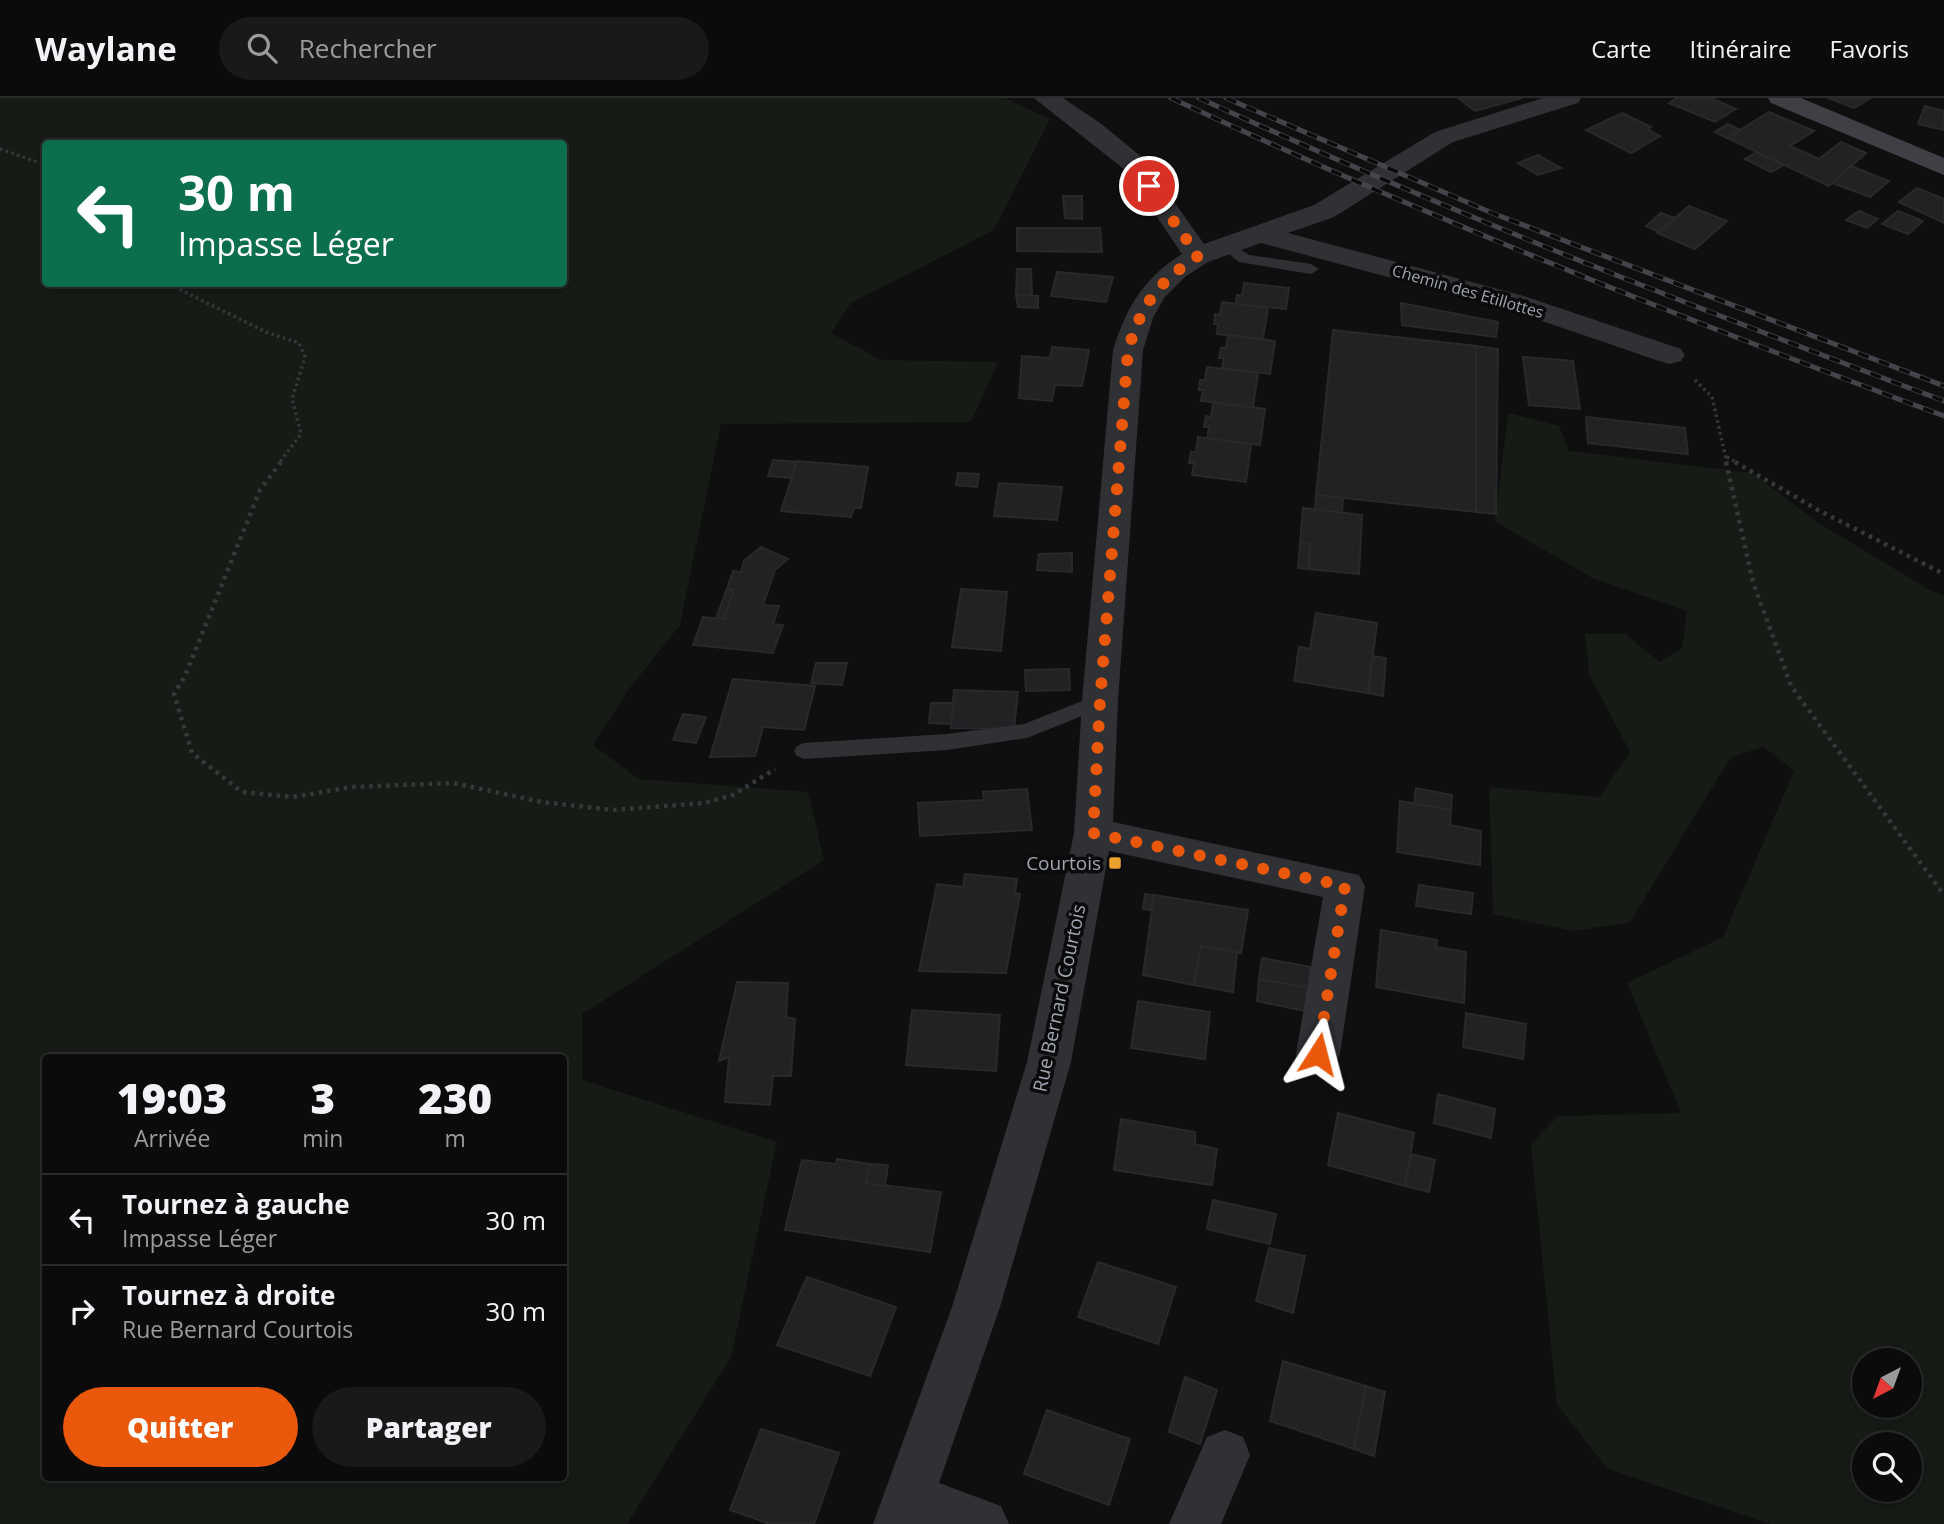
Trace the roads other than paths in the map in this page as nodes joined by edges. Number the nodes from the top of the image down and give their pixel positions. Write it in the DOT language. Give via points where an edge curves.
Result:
graph roads {
  1 [pos="1046,98"];
  2 [pos="1569,98"];
  3 [pos="1780,98"];
  4 [pos="1944,167"];
  5 [pos="1263,235"];
  6 [pos="1212,251"];
  7 [pos="1311,269"];
  8 [pos="1670,355"];
  9 [pos="1100,701"];
  10 [pos="804,751"];
  11 [pos="1093,833"];
  12 [pos="1318,1054"];
  13 [pos="1225,1455"];
  14 [pos="904,1511"];
  15 [pos="983,1524"];
  16 [pos="1195,1524"];
  1 -- 6 [label="street" via="1134,164"];
  2 -- 5 [label="street, Rue Bernard Courtois" via="1444,136 1324,211"];
  3 -- 4 [label="main road"];
  5 -- 6 [label="street, Rue Bernard Courtois"];
  5 -- 8 [label="street, Chemin des Etillottes" via="1514,302"];
  6 -- 7 [label="lane"];
  6 -- 9 [label="street, Rue Bernard Courtois" via="1175,271 1152,294 1128,350"];
  9 -- 10 [label="lane" via="1027,731"];
  9 -- 11 [label="street, Rue Bernard Courtois"];
  11 -- 12 [label="street" via="1345,886"];
  11 -- 14 [label="street, Rue Bernard Courtois" via="1049,1062 976,1307"];
  13 -- 16 [label="street"];
  14 -- 15 [label="street"];
}
